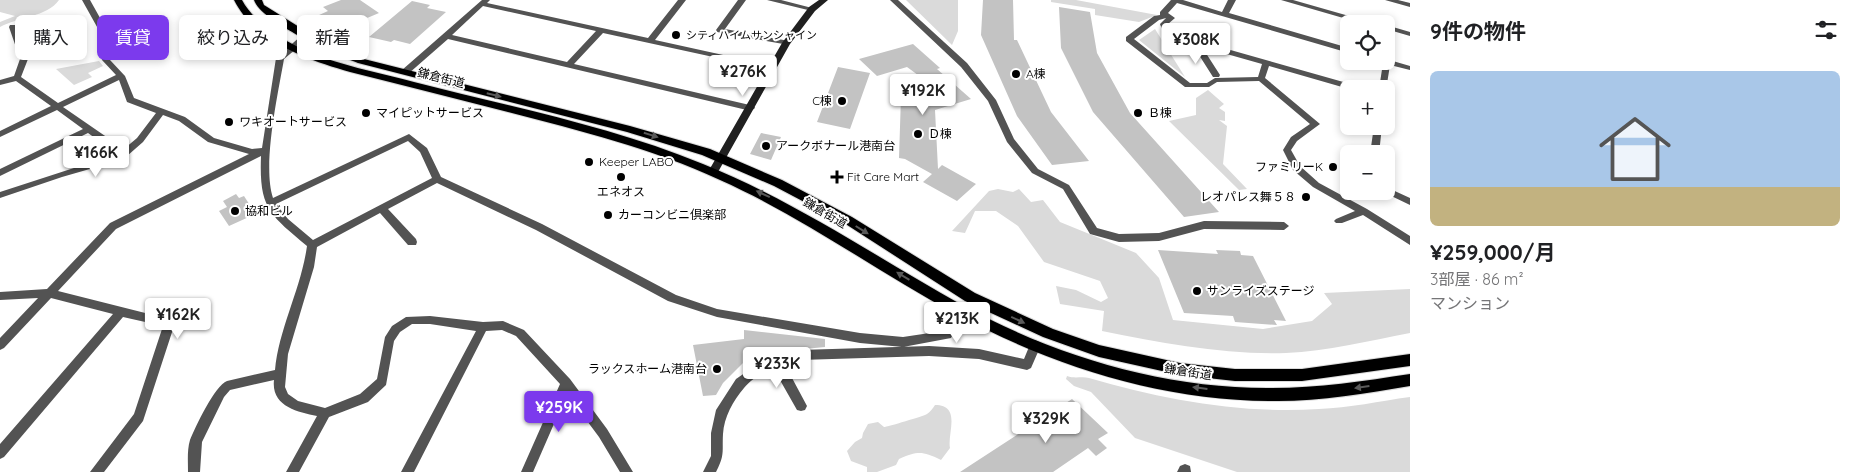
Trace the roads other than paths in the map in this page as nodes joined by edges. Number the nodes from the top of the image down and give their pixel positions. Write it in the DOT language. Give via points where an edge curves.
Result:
graph roads {
  1 [pos="86,0"];
  2 [pos="238,0"];
  3 [pos="258,0"];
  4 [pos="682,0"];
  5 [pos="742,0"];
  6 [pos="771,0"];
  7 [pos="824,0"];
  8 [pos="894,0"];
  9 [pos="1176,0"];
  10 [pos="1232,0"];
  11 [pos="1284,0"];
  12 [pos="1389,0"];
  13 [pos="484,2"];
  14 [pos="1410,5"];
  15 [pos="812,9"];
  16 [pos="1224,15"];
  17 [pos="1340,15"];
  18 [pos="1167,16"];
  19 [pos="601,30"];
  20 [pos="1395,30"];
  21 [pos="297,32"];
  22 [pos="1410,34"];
  23 [pos="447,36"];
  24 [pos="651,40"];
  25 [pos="786,43"];
  26 [pos="1195,43"];
  27 [pos="297,44"];
  28 [pos="292,48"];
  29 [pos="1340,48"];
  30 [pos="24,60"];
  31 [pos="362,60"];
  32 [pos="1266,62"];
  33 [pos="1395,64"];
  34 [pos="570,65"];
  35 [pos="773,68"];
  36 [pos="1410,68"];
  37 [pos="404,72"];
  38 [pos="1216,75"];
  39 [pos="121,76"];
  40 [pos="17,78"];
  41 [pos="1261,79"];
  42 [pos="0,83"];
  43 [pos="1340,84"];
  44 [pos="57,106"];
  45 [pos="750,108"];
  46 [pos="161,112"];
  47 [pos="89,129"];
  48 [pos="0,134"];
  49 [pos="265,150"];
  50 [pos="124,154"];
  51 [pos="722,158"];
  52 [pos="713,172"];
  53 [pos="0,173"];
  54 [pos="438,178"];
  55 [pos="1395,194"];
  56 [pos="0,195"];
  57 [pos="1410,202"];
  58 [pos="270,203"];
  59 [pos="381,208"];
  60 [pos="1364,211"];
  61 [pos="1339,221"];
  62 [pos="1284,226"];
  63 [pos="1410,241"];
  64 [pos="412,242"];
  65 [pos="312,245"];
  66 [pos="49,293"];
  67 [pos="0,296"];
  68 [pos="960,310"];
  69 [pos="121,312"];
  70 [pos="483,327"];
  71 [pos="923,340"];
  72 [pos="0,345"];
  73 [pos="1035,345"];
  74 [pos="934,352"];
  75 [pos="776,360"];
  76 [pos="1410,360"];
  77 [pos="280,374"];
  78 [pos="1410,380"];
  79 [pos="566,383"];
  80 [pos="801,406"];
  81 [pos="325,413"];
  82 [pos="0,453"];
  83 [pos="96,472"];
  84 [pos="194,472"];
  85 [pos="292,472"];
  86 [pos="407,472"];
  87 [pos="526,472"];
  88 [pos="627,472"];
  89 [pos="709,472"];
  1 -- 39 [label="street" via="105,34 106,60"];
  2 -- 28 [label="main road, 鎌倉街道" via="257,23"];
  3 -- 21 [label="main road, 鎌倉街道" via="260,6"];
  4 -- 24 [label="street"];
  5 -- 25 [label="street" via="720,30"];
  6 -- 15 [label="street"];
  7 -- 15 [label="street"];
  8 -- 62 [label="street" via="964,65 992,100 1010,140 1035,171 1066,188 1094,231 1129,238 1159,237 1204,225"];
  9 -- 16 [label="street"];
  9 -- 18 [label="street" via="1163,14"];
  10 -- 16 [label="street"];
  11 -- 17 [label="street"];
  12 -- 14 [label="street"];
  13 -- 19 [label="street"];
  13 -- 23 [label="street"];
  15 -- 25 [label="street"];
  16 -- 29 [label="street"];
  18 -- 26 [label="street" via="1171,18 1164,24 1172,36"];
  18 -- 41 [label="street" via="1157,18 1130,39 1188,85 1209,85 1215,80"];
  19 -- 24 [label="street"];
  19 -- 34 [label="street"];
  20 -- 22 [label="street"];
  23 -- 34 [label="street"];
  23 -- 37 [label="street"];
  24 -- 35 [label="street"];
  25 -- 35 [label="street"];
  26 -- 32 [label="street"];
  26 -- 38 [label="street"];
  27 -- 28 [label="street"];
  28 -- 49 [label="street" via="280,58"];
  28 -- 52 [label="main road, 鎌倉街道" via="354,70 626,141"];
  30 -- 40 [label="street"];
  31 -- 37 [label="main road, 鎌倉街道"];
  32 -- 41 [label="street"];
  32 -- 43 [label="street"];
  33 -- 36 [label="street"];
  34 -- 45 [label="street"];
  35 -- 45 [label="street"];
  37 -- 51 [label="main road, 鎌倉街道, one-way" via="630,129"];
  39 -- 44 [label="street"];
  39 -- 46 [label="street" via="130,100"];
  40 -- 42 [label="street"];
  40 -- 44 [label="street"];
  41 -- 60 [label="street" via="1316,124 1294,139 1287,150 1296,168 1316,185"];
  44 -- 47 [label="street"];
  44 -- 48 [label="street"];
  45 -- 51 [label="street"];
  46 -- 49 [label="street" via="182,119 211,140 252,152"];
  46 -- 50 [label="street" via="140,140"];
  47 -- 50 [label="street"];
  47 -- 53 [label="street"];
  49 -- 58 [label="street" via="264,174"];
  49 -- 66 [label="street" via="113,226"];
  50 -- 56 [label="street"];
  51 -- 52 [label="street"];
  51 -- 76 [label="main road, 鎌倉街道, one-way" via="848,220 970,297 1048,334 1098,351 1180,369 1234,375 1302,375"];
  68 -- 52 [label="main road, 鎌倉街道, one-way" via="776,200"];
  54 -- 58 [label="street" via="424,150 409,137"];
  54 -- 59 [label="street"];
  54 -- 71 [label="street" via="539,226 672,298 717,313 860,338 903,342"];
  55 -- 57 [label="street"];
  58 -- 65 [label="street"];
  59 -- 64 [label="street"];
  59 -- 65 [label="street"];
  60 -- 61 [label="street"];
  60 -- 63 [label="street"];
  65 -- 77 [label="street" via="310,267 282,354"];
  66 -- 67 [label="street"];
  66 -- 69 [label="street"];
  66 -- 72 [label="street"];
  68 -- 71 [label="street" via="947,335"];
  68 -- 73 [label="main road, 鎌倉街道"];
  69 -- 82 [label="street"];
  69 -- 83 [label="street" via="169,323 138,417"];
  70 -- 79 [label="street" via="503,325 520,333"];
  70 -- 81 [label="street" via="410,320 396,329 389,340 382,381 374,390 364,398"];
  70 -- 86 [label="street"];
  71 -- 74 [label="street"];
  73 -- 74 [label="street" via="1027,366 978,354"];
  78 -- 73 [label="main road, 鎌倉街道, one-way" via="1314,393 1236,392 1148,380 1061,356"];
  74 -- 75 [label="street" via="800,355"];
  75 -- 80 [label="street"];
  75 -- 89 [label="street" via="740,383 720,414 717,457"];
  77 -- 81 [label="street" via="279,387 284,398 295,406"];
  77 -- 84 [label="street" via="227,386 220,393 196,442"];
  79 -- 87 [label="street"];
  79 -- 88 [label="street"];
  81 -- 85 [label="street"];
}
